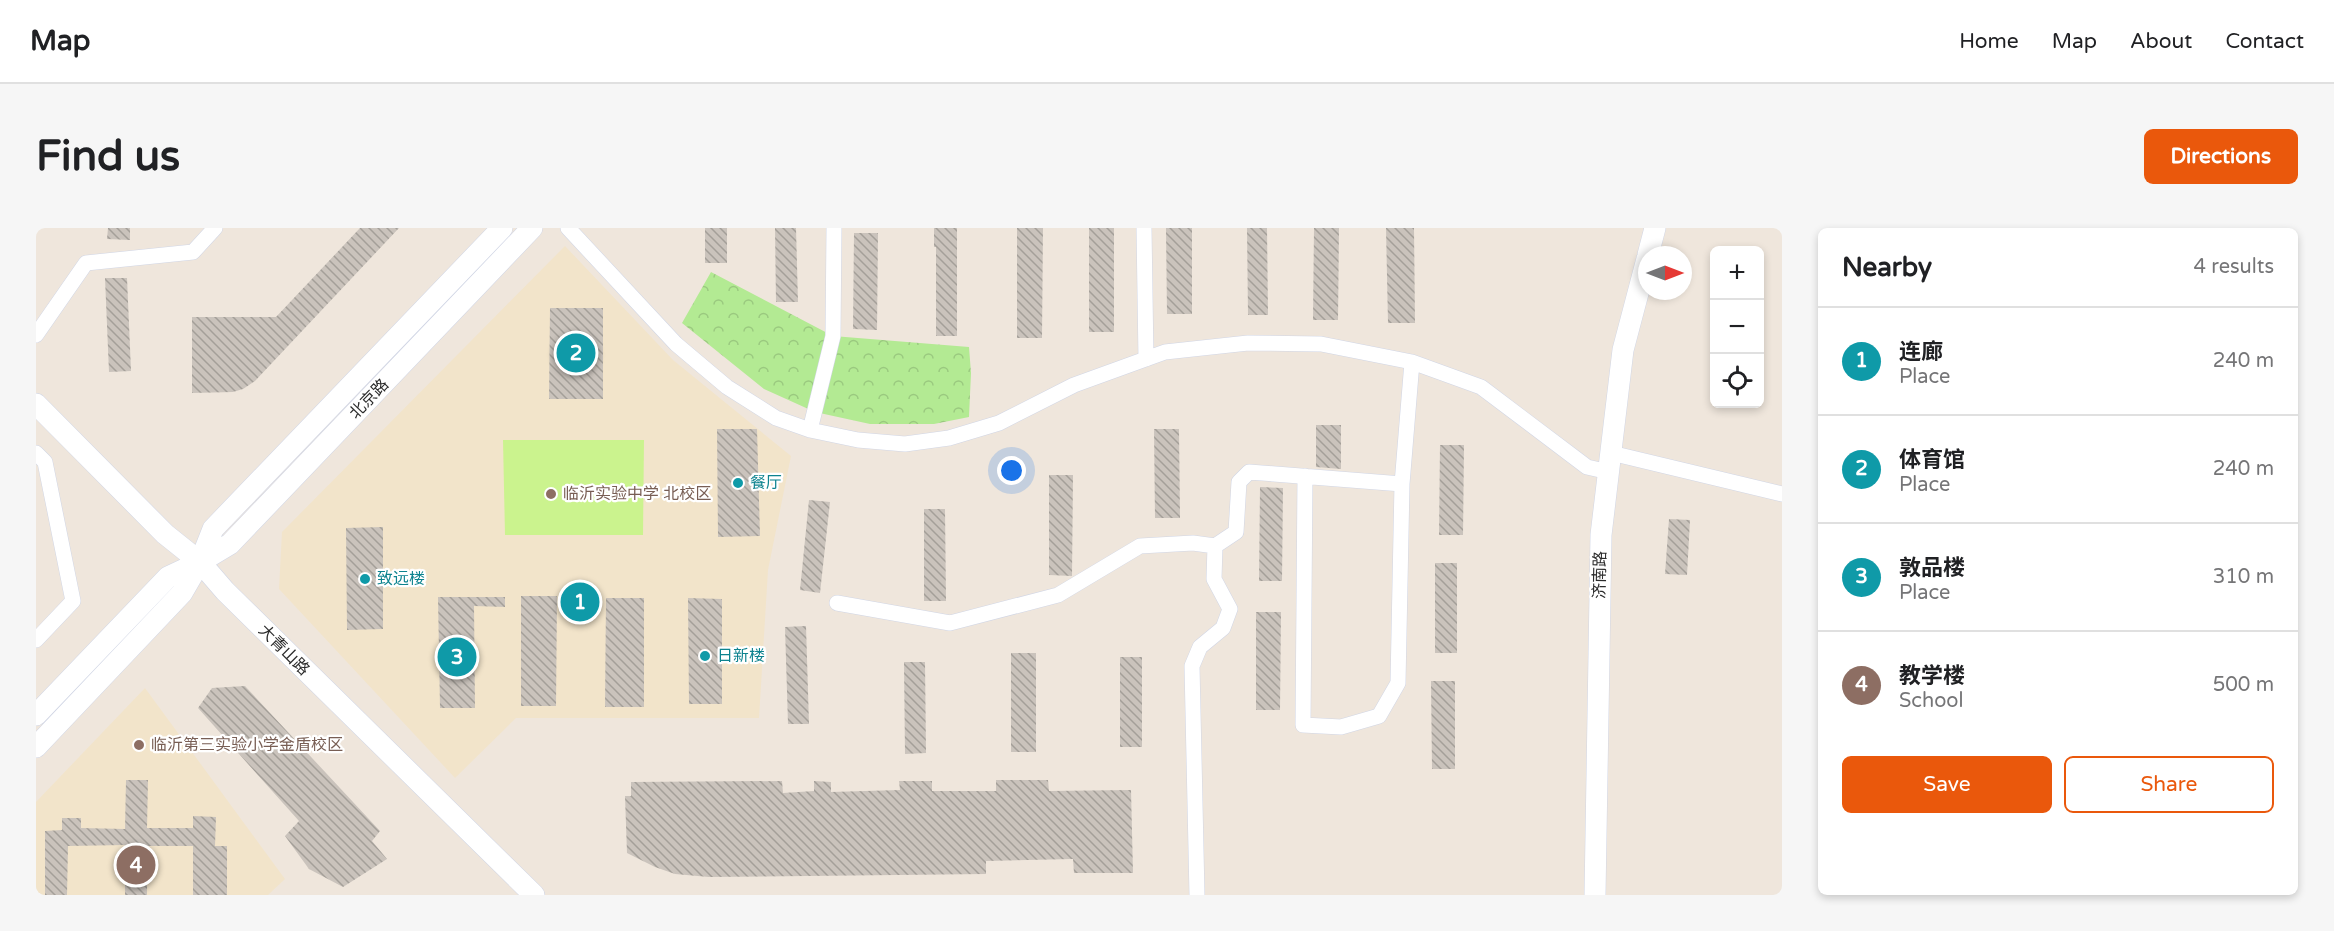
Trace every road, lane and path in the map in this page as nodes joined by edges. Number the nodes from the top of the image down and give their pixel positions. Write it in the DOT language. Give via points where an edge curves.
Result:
graph roads {
  1 [pos="215,228"];
  2 [pos="502,228"];
  3 [pos="532,228"];
  4 [pos="567,228"];
  5 [pos="834,228"];
  6 [pos="1144,228"];
  7 [pos="1655,228"];
  8 [pos="1650,246"];
  9 [pos="1638,292"];
  10 [pos="36,335"];
  11 [pos="1146,359"];
  12 [pos="1412,362"];
  13 [pos="36,404"];
  14 [pos="810,430"];
  15 [pos="36,453"];
  16 [pos="1610,463"];
  17 [pos="1305,476"];
  18 [pos="1402,484"];
  19 [pos="1782,494"];
  20 [pos="1215,546"];
  21 [pos="200,562"];
  22 [pos="837,603"];
  23 [pos="36,640"];
  24 [pos="36,715"];
  25 [pos="36,747"];
  26 [pos="534,895"];
  27 [pos="1197,895"];
  28 [pos="1595,895"];
  1 -- 10 [label="street" via="193,252 86,262"];
  2 -- 21 [label="main road, 北京路" via="213,529"];
  3 -- 21 [label="main road, 北京路" via="230,544"];
  4 -- 14 [label="street" via="676,344 727,387 777,418"];
  5 -- 14 [label="street" via="833,336"];
  6 -- 11 [label="street"];
  7 -- 8 [label="main road, 济南路"];
  9 -- 16 [label="main road, 济南路" via="1623,350"];
  11 -- 12 [label="street" via="1165,352 1248,343 1310,344"];
  11 -- 14 [label="street" via="1074,385 999,423 949,438 905,444"];
  12 -- 16 [label="street" via="1481,387 1587,467"];
  12 -- 18 [label="street"];
  13 -- 21 [label="main road, 大青山路" via="165,534"];
  15 -- 23 [label="street" via="45,462 73,601"];
  16 -- 19 [label="street"];
  16 -- 28 [label="main road, 济南路" via="1601,535"];
  17 -- 18 [label="street"];
  17 -- 18 [label="street" via="1302,725 1341,727 1379,716 1398,683"];
  17 -- 20 [label="street" via="1249,472 1239,482 1236,532"];
  20 -- 22 [label="street" via="1140,546 1058,595 950,623"];
  20 -- 27 [label="street" via="1214,579 1230,609 1223,628 1200,647 1192,666"];
  21 -- 24 [label="main road, 北京路" via="168,577"];
  21 -- 25 [label="main road, 北京路" via="182,593"];
  21 -- 26 [label="main road, 大青山路"];
}
